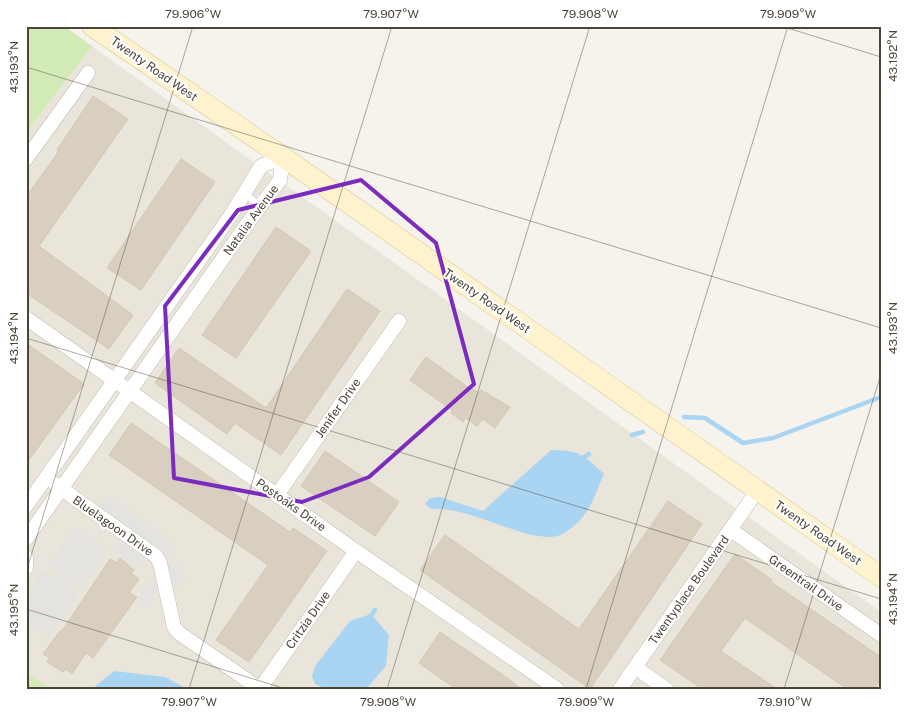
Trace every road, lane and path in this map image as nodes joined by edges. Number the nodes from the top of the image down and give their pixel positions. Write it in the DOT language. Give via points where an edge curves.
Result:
graph roads {
  1 [pos="92,26"];
  2 [pos="88,73"];
  3 [pos="283,157"];
  4 [pos="26,159"];
  5 [pos="243,193"];
  6 [pos="261,206"];
  7 [pos="26,318"];
  8 [pos="399,321"];
  9 [pos="114,380"];
  10 [pos="130,392"];
  11 [pos="46,478"];
  12 [pos="61,489"];
  13 [pos="757,491"];
  14 [pos="277,495"];
  15 [pos="26,506"];
  16 [pos="731,530"];
  17 [pos="26,539"];
  18 [pos="356,551"];
  19 [pos="26,557"];
  20 [pos="26,568"];
  21 [pos="881,577"];
  22 [pos="881,635"];
  23 [pos="635,667"];
  24 [pos="260,689"];
  25 [pos="558,689"];
  26 [pos="620,689"];
  27 [pos="666,689"];
  1 -- 3 [label="street, Twenty Road West"];
  2 -- 4 [label="street"];
  3 -- 5 [label="street, Natalia Avenue" via="261,166"];
  3 -- 6 [label="street, Natalia Avenue" via="280,180"];
  3 -- 13 [label="street, Twenty Road West"];
  5 -- 6 [label="lane"];
  5 -- 9 [label="street, Natalia Avenue" via="231,215"];
  6 -- 10 [label="street, Natalia Avenue"];
  7 -- 9 [label="street, Postoaks Drive"];
  8 -- 14 [label="street, Jenifer Drive"];
  9 -- 10 [label="street, Postoaks Drive"];
  9 -- 11 [label="street, Natalia Avenue"];
  10 -- 12 [label="street, Natalia Avenue"];
  10 -- 14 [label="street, Postoaks Drive"];
  11 -- 12 [label="street, Bluelagoon Drive"];
  11 -- 15 [label="street, Natalia Avenue"];
  12 -- 17 [label="street, Natalia Avenue"];
  12 -- 24 [label="street, Bluelagoon Drive" via="156,556 174,627"];
  13 -- 16 [label="street, Twentyplace Boulevard"];
  13 -- 21 [label="street, Twenty Road West"];
  14 -- 18 [label="street, Postoaks Drive"];
  16 -- 22 [label="street, Greentrail Drive"];
  16 -- 23 [label="street, Twentyplace Boulevard"];
  18 -- 24 [label="street, Critzia Drive"];
  18 -- 25 [label="street, Postoaks Drive"];
  19 -- 20 [label="street"];
  23 -- 26 [label="street, Twentyplace Boulevard"];
  23 -- 27 [label="street"];
}
